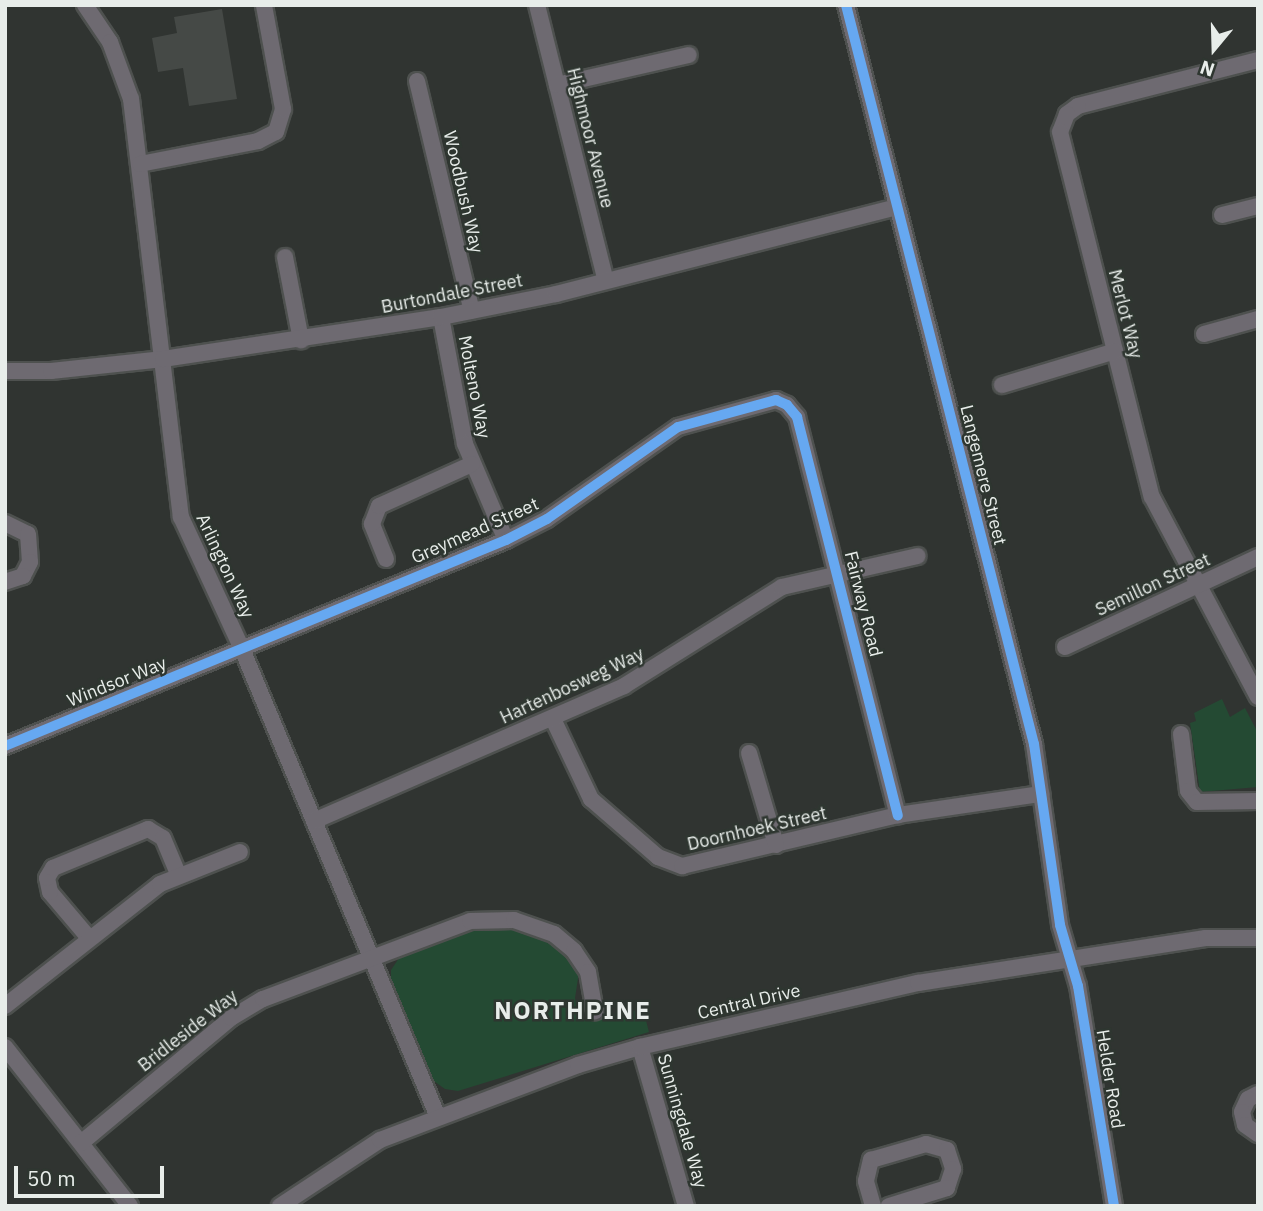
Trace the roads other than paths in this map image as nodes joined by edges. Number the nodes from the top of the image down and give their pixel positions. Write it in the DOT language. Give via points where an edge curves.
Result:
graph roads {
  1 [pos="85,5"];
  2 [pos="264,5"];
  3 [pos="537,5"];
  4 [pos="846,5"];
  5 [pos="689,55"];
  6 [pos="1258,60"];
  7 [pos="417,81"];
  8 [pos="557,85"];
  9 [pos="140,164"];
  10 [pos="1258,206"];
  11 [pos="897,207"];
  12 [pos="1222,215"];
  13 [pos="285,257"];
  14 [pos="606,281"];
  15 [pos="472,311"];
  16 [pos="441,317"];
  17 [pos="1258,319"];
  18 [pos="1204,334"];
  19 [pos="302,340"];
  20 [pos="1115,351"];
  21 [pos="163,359"];
  22 [pos="5,371"];
  23 [pos="1002,385"];
  24 [pos="788,405"];
  25 [pos="472,464"];
  26 [pos="5,523"];
  27 [pos="506,540"];
  28 [pos="917,556"];
  29 [pos="1258,557"];
  30 [pos="386,559"];
  31 [pos="838,574"];
  32 [pos="5,582"];
  33 [pos="1201,584"];
  34 [pos="1065,647"];
  35 [pos="242,649"];
  36 [pos="1258,697"];
  37 [pos="553,719"];
  38 [pos="1181,734"];
  39 [pos="5,746"];
  40 [pos="749,753"];
  41 [pos="1041,794"];
  42 [pos="1258,801"];
  43 [pos="898,815"];
  44 [pos="314,821"];
  45 [pos="776,845"];
  46 [pos="240,852"];
  47 [pos="179,876"];
  48 [pos="89,938"];
  49 [pos="1258,938"];
  50 [pos="1070,957"];
  51 [pos="371,958"];
  52 [pos="5,1006"];
  53 [pos="595,1011"];
  54 [pos="5,1047"];
  55 [pos="640,1047"];
  56 [pos="1258,1094"];
  57 [pos="438,1117"];
  58 [pos="1258,1134"];
  59 [pos="81,1143"];
  60 [pos="130,1206"];
  61 [pos="279,1206"];
  62 [pos="686,1206"];
  63 [pos="873,1206"];
  64 [pos="889,1206"];
  65 [pos="1114,1206"];
  1 -- 9 [label="street, Arlington Way" via="110,42 125,76"];
  2 -- 9 [label="street" via="283,109 276,132 258,141"];
  3 -- 8 [label="street, Highmoor Avenue"];
  4 -- 11 [label="street, Langemere Street"];
  5 -- 8 [label="street"];
  6 -- 20 [label="street, Merlot Way" via="1078,106 1063,119 1061,139"];
  7 -- 15 [label="street, Woodbush Way"];
  8 -- 14 [label="street, Highmoor Avenue"];
  9 -- 21 [label="street, Arlington Way"];
  10 -- 12 [label="street"];
  11 -- 14 [label="street, Burtondale Street"];
  11 -- 41 [label="street, Langemere Street" via="1034,744"];
  13 -- 19 [label="street"];
  14 -- 15 [label="street, Burtondale Street"];
  15 -- 16 [label="street, Burtondale Street"];
  16 -- 19 [label="street, Burtondale Street"];
  16 -- 25 [label="street, Molteno Way" via="459,424"];
  17 -- 18 [label="street"];
  19 -- 21 [label="street, Burtondale Street"];
  20 -- 23 [label="street"];
  20 -- 33 [label="street, Merlot Way" via="1158,513"];
  21 -- 22 [label="street, Burtondale Street"];
  21 -- 35 [label="street, Arlington Way" via="177,503"];
  24 -- 27 [label="street, Greymead Street" via="769,400 678,427 547,519"];
  24 -- 31 [label="street, Fairway Road" via="797,417"];
  25 -- 27 [label="street, Molteno Way"];
  25 -- 30 [label="street, Molteno Way" via="379,506 372,523"];
  26 -- 32 [label="street" via="28,534 30,562 23,576"];
  27 -- 35 [label="street, Greymead Street"];
  28 -- 31 [label="street, Fairway Road"];
  29 -- 33 [label="street, Semillon Street"];
  31 -- 37 [label="street, Hartenbosweg Way" via="771,592 655,669"];
  31 -- 43 [label="street, Fairway Road"];
  33 -- 34 [label="street, Semillon Street"];
  33 -- 36 [label="street, Merlot Way"];
  35 -- 39 [label="street, Windsor Way"];
  35 -- 44 [label="street, Arlington Way"];
  37 -- 44 [label="street, Hartenbosweg Way"];
  37 -- 45 [label="street, Doornhoek Street" via="587,793 666,862 690,866"];
  38 -- 42 [label="street" via="1188,791 1196,802"];
  40 -- 45 [label="street"];
  41 -- 43 [label="street, Doornhoek Street"];
  41 -- 50 [label="street, Langemere Street" via="1060,925"];
  43 -- 45 [label="street, Doornhoek Street"];
  44 -- 51 [label="street, Arlington Way"];
  46 -- 47 [label="street"];
  47 -- 48 [label="street" via="160,884"];
  47 -- 48 [label="street" via="163,838 148,829 53,868 47,878 50,892"];
  48 -- 52 [label="street"];
  49 -- 50 [label="street, Central Drive" via="1206,939"];
  50 -- 55 [label="street, Central Drive" via="918,983"];
  50 -- 65 [label="street, Helder Road"];
  51 -- 53 [label="street, Bridleside Way" via="470,921 529,923 554,934 574,951 592,985"];
  51 -- 57 [label="street, Arlington Way"];
  51 -- 59 [label="street, Bridleside Way" via="263,999 232,1018"];
  54 -- 59 [label="street"];
  55 -- 57 [label="street, Central Drive"];
  55 -- 62 [label="street, Sunningdale Way"];
  56 -- 58 [label="street" via="1248,1099 1242,1112 1245,1125"];
  57 -- 61 [label="street, Central Drive" via="380,1140 337,1164"];
  59 -- 60 [label="street"];
  63 -- 64 [label="street" via="866,1181 871,1160 926,1144 947,1150 953,1169 947,1188"];
}
